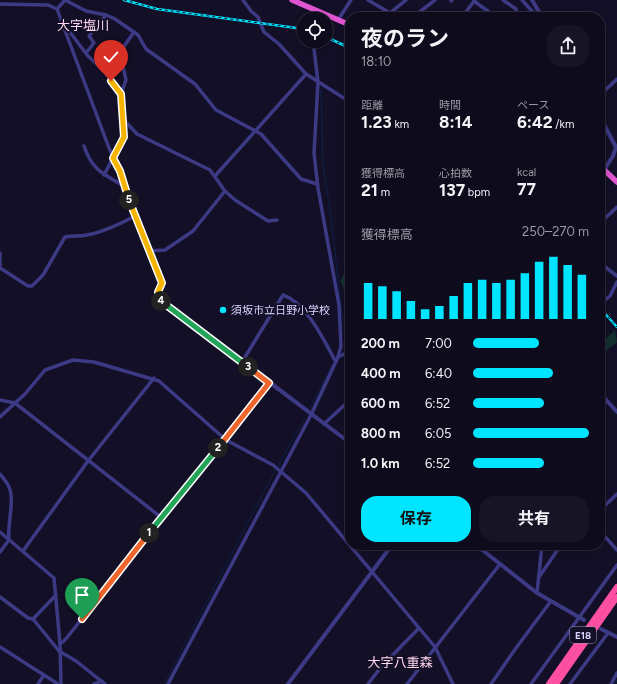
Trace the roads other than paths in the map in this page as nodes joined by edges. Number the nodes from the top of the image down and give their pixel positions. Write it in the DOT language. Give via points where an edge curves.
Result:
graph roads {
  1 [pos="65,0"];
  2 [pos="243,0"];
  3 [pos="292,0"];
  4 [pos="351,0"];
  5 [pos="368,0"];
  6 [pos="406,0"];
  7 [pos="435,0"];
  8 [pos="474,0"];
  9 [pos="504,0"];
  10 [pos="522,0"];
  11 [pos="532,0"];
  12 [pos="0,4"];
  13 [pos="57,9"];
  14 [pos="320,12"];
  15 [pos="388,12"];
  16 [pos="391,12"];
  17 [pos="420,12"];
  18 [pos="466,12"];
  19 [pos="490,12"];
  20 [pos="516,12"];
  21 [pos="532,12"];
  22 [pos="539,12"];
  23 [pos="106,15"];
  24 [pos="333,18"];
  25 [pos="338,20"];
  26 [pos="345,23"];
  27 [pos="65,30"];
  28 [pos="134,32"];
  29 [pos="314,48"];
  30 [pos="86,53"];
  31 [pos="306,74"];
  32 [pos="617,79"];
  33 [pos="318,82"];
  34 [pos="605,90"];
  35 [pos="121,94"];
  36 [pos="345,99"];
  37 [pos="122,118"];
  38 [pos="605,126"];
  39 [pos="256,131"];
  40 [pos="84,146"];
  41 [pos="617,147"];
  42 [pos="113,158"];
  43 [pos="605,165"];
  44 [pos="120,171"];
  45 [pos="605,173"];
  46 [pos="104,175"];
  47 [pos="215,176"];
  48 [pos="617,182"];
  49 [pos="317,184"];
  50 [pos="124,186"];
  51 [pos="225,191"];
  52 [pos="617,207"];
  53 [pos="135,216"];
  54 [pos="605,218"];
  55 [pos="277,220"];
  56 [pos="148,251"];
  57 [pos="0,253"];
  58 [pos="0,267"];
  59 [pos="605,267"];
  60 [pos="617,276"];
  61 [pos="617,282"];
  62 [pos="605,300"];
  63 [pos="345,354"];
  64 [pos="338,357"];
  65 [pos="242,362"];
  66 [pos="336,362"];
  67 [pos="154,378"];
  68 [pos="269,383"];
  69 [pos="605,399"];
  70 [pos="0,400"];
  71 [pos="15,404"];
  72 [pos="345,405"];
  73 [pos="617,412"];
  74 [pos="311,414"];
  75 [pos="0,417"];
  76 [pos="324,424"];
  77 [pos="345,439"];
  78 [pos="226,440"];
  79 [pos="88,461"];
  80 [pos="278,469"];
  81 [pos="0,474"];
  82 [pos="617,494"];
  83 [pos="605,505"];
  84 [pos="162,518"];
  85 [pos="0,532"];
  86 [pos="605,537"];
  87 [pos="9,540"];
  88 [pos="345,540"];
  89 [pos="354,550"];
  90 [pos="388,550"];
  91 [pos="482,550"];
  92 [pos="541,550"];
  93 [pos="558,550"];
  94 [pos="617,550"];
  95 [pos="0,552"];
  96 [pos="23,552"];
  97 [pos="500,564"];
  98 [pos="617,565"];
  99 [pos="372,572"];
  100 [pos="538,578"];
  101 [pos="617,587"];
  102 [pos="537,593"];
  103 [pos="56,595"];
  104 [pos="0,597"];
  105 [pos="617,597"];
  106 [pos="551,601"];
  107 [pos="580,617"];
  108 [pos="33,619"];
  109 [pos="584,620"];
  110 [pos="419,628"];
  111 [pos="601,629"];
  112 [pos="608,633"];
  113 [pos="617,637"];
  114 [pos="60,644"];
  115 [pos="0,647"];
  116 [pos="435,647"];
  117 [pos="59,651"];
  118 [pos="617,673"];
  119 [pos="44,675"];
  120 [pos="103,683"];
  121 [pos="38,684"];
  122 [pos="60,684"];
  123 [pos="94,684"];
  124 [pos="168,684"];
  125 [pos="288,684"];
  126 [pos="368,684"];
  127 [pos="407,684"];
  128 [pos="453,684"];
  129 [pos="492,684"];
  130 [pos="531,684"];
  131 [pos="549,684"];
  132 [pos="556,684"];
  133 [pos="570,684"];
  134 [pos="612,684"];
  1 -- 13 [label="street"];
  1 -- 23 [label="street" via="86,11"];
  2 -- 31 [label="street" via="258,17 264,32 279,44"];
  3 -- 14 [label="highway"];
  4 -- 25 [label="street"];
  5 -- 15 [label="street"];
  6 -- 16 [label="street"];
  7 -- 17 [label="street"];
  8 -- 18 [label="street"];
  8 -- 19 [label="street"];
  9 -- 20 [label="street"];
  10 -- 21 [label="street"];
  11 -- 22 [label="street"];
  12 -- 13 [label="street" via="48,5"];
  13 -- 27 [label="street"];
  23 -- 28 [label="street"];
  23 -- 30 [label="street" via="89,36 94,44"];
  24 -- 25 [label="highway"];
  25 -- 26 [label="highway"];
  27 -- 30 [label="street" via="73,35"];
  27 -- 42 [label="street"];
  28 -- 35 [label="street" via="120,52 126,80"];
  28 -- 39 [label="street" via="150,53 195,84 216,110"];
  29 -- 33 [label="street"];
  30 -- 35 [label="street" via="104,71"];
  31 -- 33 [label="street"];
  31 -- 39 [label="street"];
  32 -- 34 [label="street"];
  33 -- 36 [label="street"];
  33 -- 49 [label="street" via="314,153"];
  35 -- 37 [label="street"];
  37 -- 42 [label="street" via="124,137"];
  37 -- 47 [label="street" via="137,134 210,170"];
  38 -- 41 [label="street"];
  39 -- 47 [label="street"];
  39 -- 49 [label="street" via="268,140 301,179"];
  40 -- 46 [label="street" via="96,170"];
  41 -- 43 [label="street"];
  42 -- 44 [label="street"];
  42 -- 46 [label="street"];
  44 -- 50 [label="street"];
  45 -- 48 [label="highway"];
  46 -- 50 [label="street"];
  47 -- 51 [label="street"];
  49 -- 64 [label="street" via="339,305 341,346"];
  50 -- 53 [label="street"];
  51 -- 55 [label="street" via="268,221"];
  51 -- 56 [label="street" via="193,231 165,250"];
  52 -- 54 [label="street"];
  53 -- 56 [label="street"];
  53 -- 58 [label="street" via="116,226 86,235 65,237 43,275 32,286 28,286"];
  56 -- 65 [label="street" via="162,283 158,292 159,299"];
  57 -- 58 [label="street"];
  59 -- 60 [label="street"];
  61 -- 62 [label="street"];
  63 -- 64 [label="street"];
  64 -- 66 [label="street"];
  65 -- 66 [label="street" via="283,295 292,298 316,327"];
  65 -- 68 [label="street"];
  66 -- 74 [label="street"];
  67 -- 71 [label="street" via="94,362 73,360 46,370"];
  67 -- 78 [label="street"];
  67 -- 79 [label="street"];
  68 -- 74 [label="street"];
  68 -- 78 [label="street"];
  69 -- 73 [label="street"];
  70 -- 71 [label="street"];
  71 -- 75 [label="street"];
  71 -- 79 [label="street"];
  72 -- 76 [label="street"];
  74 -- 76 [label="street"];
  74 -- 80 [label="street"];
  76 -- 77 [label="street"];
  78 -- 80 [label="street"];
  78 -- 84 [label="street"];
  79 -- 84 [label="street"];
  79 -- 96 [label="street"];
  80 -- 88 [label="street" via="306,493"];
  80 -- 124 [label="street"];
  81 -- 87 [label="street" via="10,488"];
  82 -- 83 [label="street"];
  84 -- 114 [label="street" via="78,625"];
  85 -- 87 [label="street"];
  86 -- 94 [label="street"];
  87 -- 95 [label="street"];
  87 -- 96 [label="street"];
  89 -- 99 [label="street"];
  90 -- 99 [label="street"];
  91 -- 97 [label="street"];
  92 -- 100 [label="street"];
  93 -- 100 [label="street"];
  96 -- 103 [label="street" via="54,578"];
  97 -- 102 [label="street"];
  97 -- 116 [label="street"];
  98 -- 107 [label="street"];
  99 -- 110 [label="street"];
  99 -- 125 [label="street"];
  100 -- 102 [label="street"];
  101 -- 131 [label="highway, E18"];
  102 -- 106 [label="street"];
  103 -- 108 [label="street"];
  103 -- 114 [label="street"];
  104 -- 108 [label="street"];
  105 -- 132 [label="highway, E18"];
  106 -- 107 [label="street"];
  106 -- 129 [label="street" via="532,624"];
  107 -- 109 [label="street"];
  107 -- 130 [label="street"];
  108 -- 117 [label="street"];
  110 -- 116 [label="street"];
  110 -- 126 [label="street" via="380,667"];
  111 -- 112 [label="street"];
  112 -- 113 [label="street"];
  112 -- 133 [label="street"];
  114 -- 117 [label="street"];
  115 -- 119 [label="street"];
  116 -- 127 [label="street"];
  116 -- 128 [label="street"];
  117 -- 120 [label="street"];
  117 -- 122 [label="street"];
  118 -- 134 [label="street"];
  119 -- 121 [label="street"];
  119 -- 122 [label="street"];
  120 -- 123 [label="street"];
}
